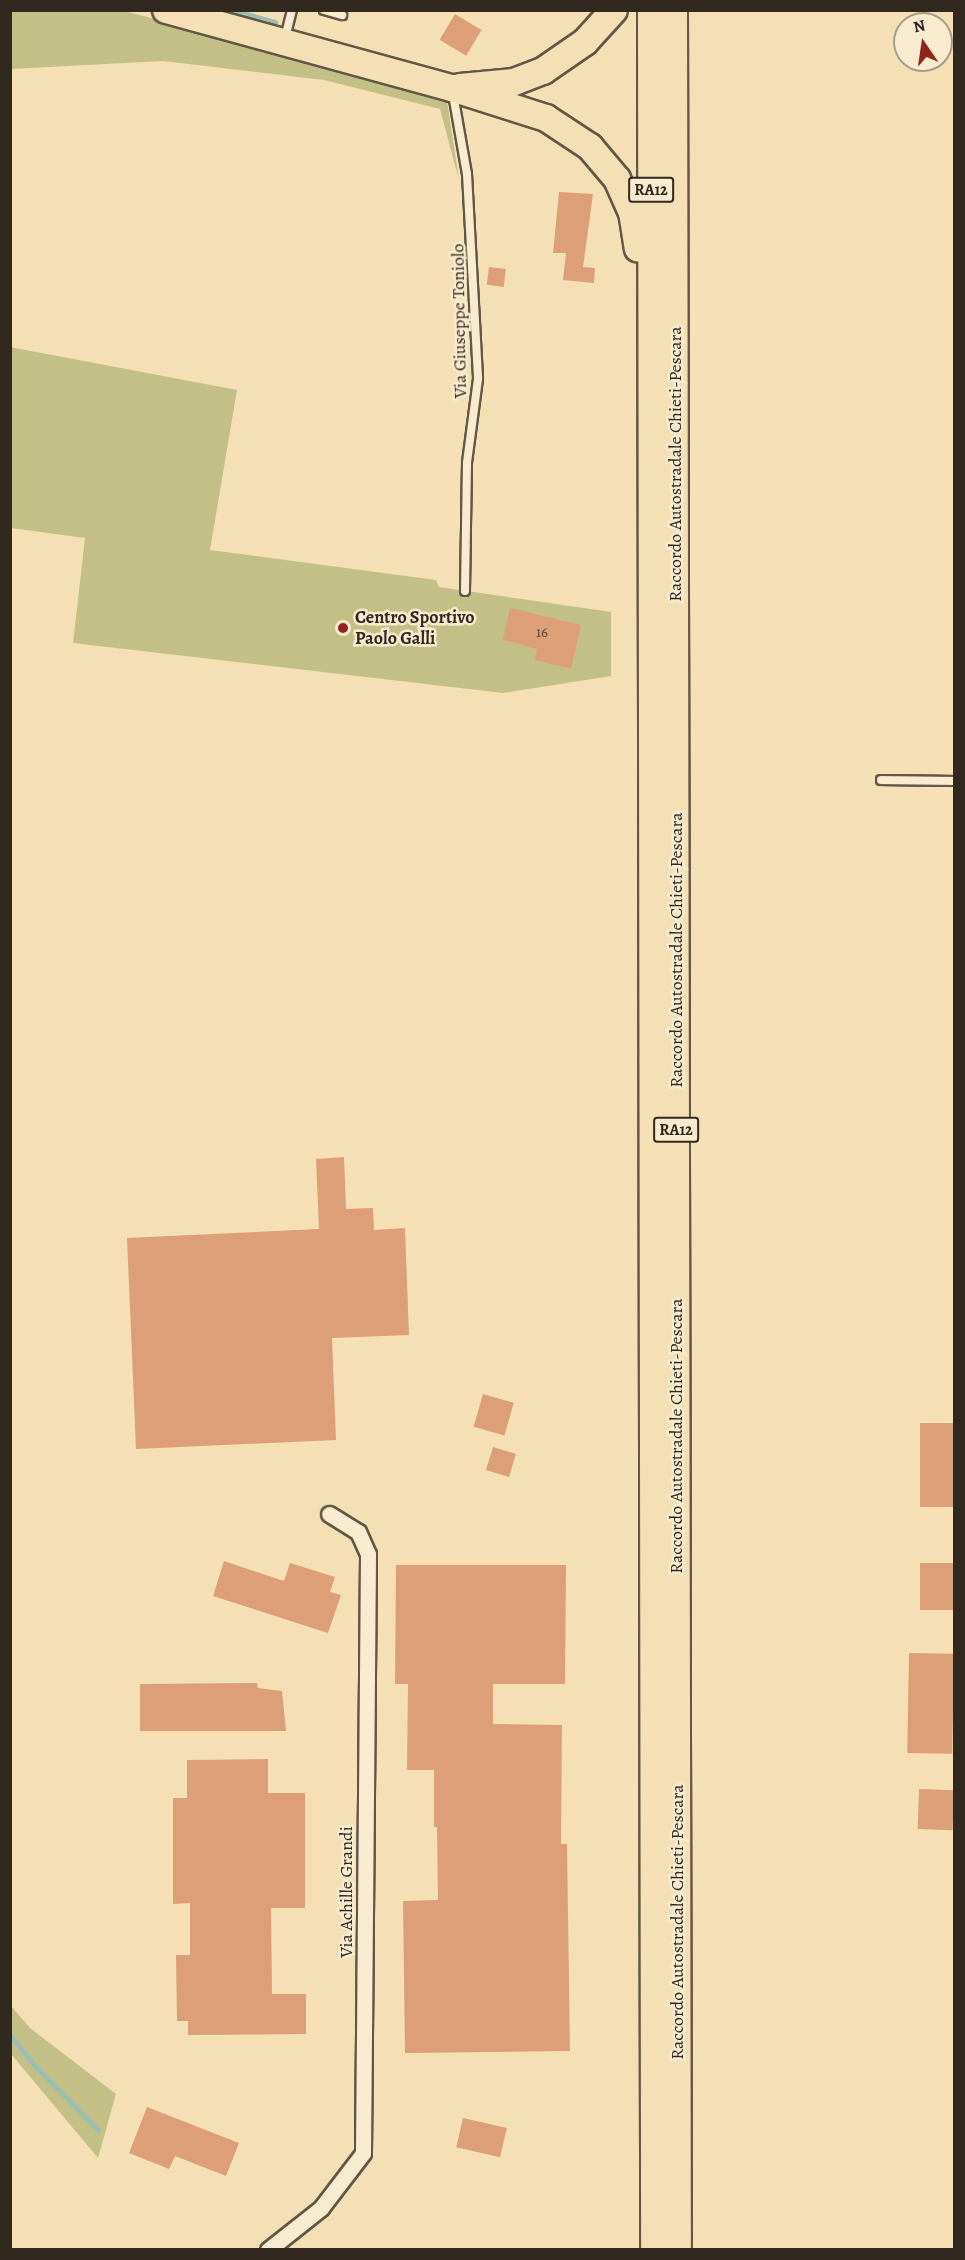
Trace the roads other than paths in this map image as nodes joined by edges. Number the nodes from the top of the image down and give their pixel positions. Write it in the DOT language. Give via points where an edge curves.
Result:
graph roads {
  1 [pos="166,10"];
  2 [pos="292,10"];
  3 [pos="324,10"];
  4 [pos="602,10"];
  5 [pos="614,10"];
  6 [pos="651,10"];
  7 [pos="674,10"];
  8 [pos="342,15"];
  9 [pos="284,43"];
  10 [pos="574,52"];
  11 [pos="452,87"];
  12 [pos="651,369"];
  13 [pos="465,591"];
  14 [pos="881,780"];
  15 [pos="954,781"];
  16 [pos="329,1514"];
  17 [pos="268,2250"];
  18 [pos="654,2250"];
  19 [pos="678,2250"];
  1 -- 9 [label="highway"];
  2 -- 9 [label="lane"];
  3 -- 8 [label="lane"];
  4 -- 10 [label="lane"];
  5 -- 10 [label="highway"];
  6 -- 12 [label="highway, Raccordo Autostradale Chieti-Pescara / RA12"];
  7 -- 19 [label="highway, Raccordo Autostradale Chieti-Pescara / RA12"];
  9 -- 11 [label="highway"];
  10 -- 11 [label="highway" via="543,71 514,82"];
  11 -- 12 [label="highway" via="546,118 579,138 612,172 628,200 638,235 639,344"];
  11 -- 13 [label="lane, Via Giuseppe Toniolo" via="467,174 478,379 467,463"];
  12 -- 18 [label="highway, Raccordo Autostradale Chieti-Pescara / RA12"];
  14 -- 15 [label="lane"];
  16 -- 17 [label="street, Via Achille Grandi" via="358,1532 368,1554 363,2153 321,2208"];
}
